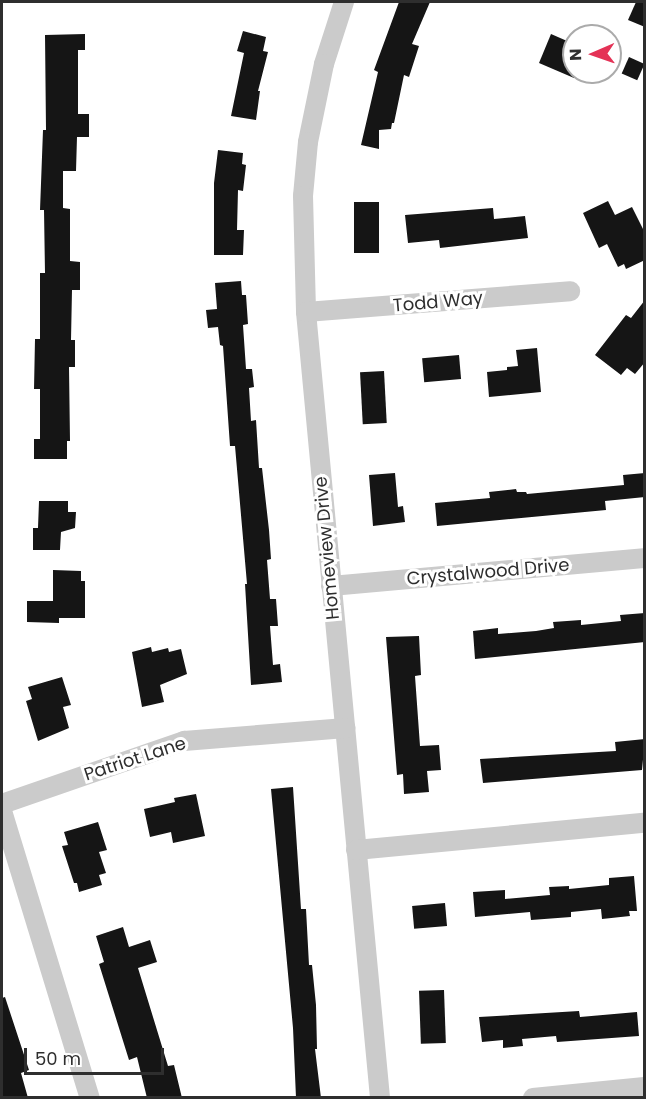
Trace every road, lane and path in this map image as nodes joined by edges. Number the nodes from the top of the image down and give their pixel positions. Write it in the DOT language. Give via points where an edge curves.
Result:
graph roads {
  1 [pos="344,2"];
  2 [pos="570,291"];
  3 [pos="306,312"];
  4 [pos="645,558"];
  5 [pos="331,586"];
  6 [pos="345,728"];
  7 [pos="2,804"];
  8 [pos="2,811"];
  9 [pos="645,823"];
  10 [pos="356,850"];
  11 [pos="645,1087"];
  12 [pos="90,1098"];
  13 [pos="380,1098"];
  14 [pos="533,1098"];
  1 -- 3 [label="street, Homeview Drive" via="324,64 308,142 303,196"];
  2 -- 3 [label="street, Todd Way"];
  3 -- 5 [label="street, Homeview Drive"];
  4 -- 5 [label="street, Crystalwood Drive"];
  5 -- 6 [label="street, Homeview Drive"];
  6 -- 7 [label="street, Patriot Lane" via="184,741"];
  6 -- 10 [label="street, Homeview Drive"];
  8 -- 12 [label="street"];
  9 -- 10 [label="street"];
  10 -- 13 [label="street, Homeview Drive"];
  11 -- 14 [label="street"];
}
